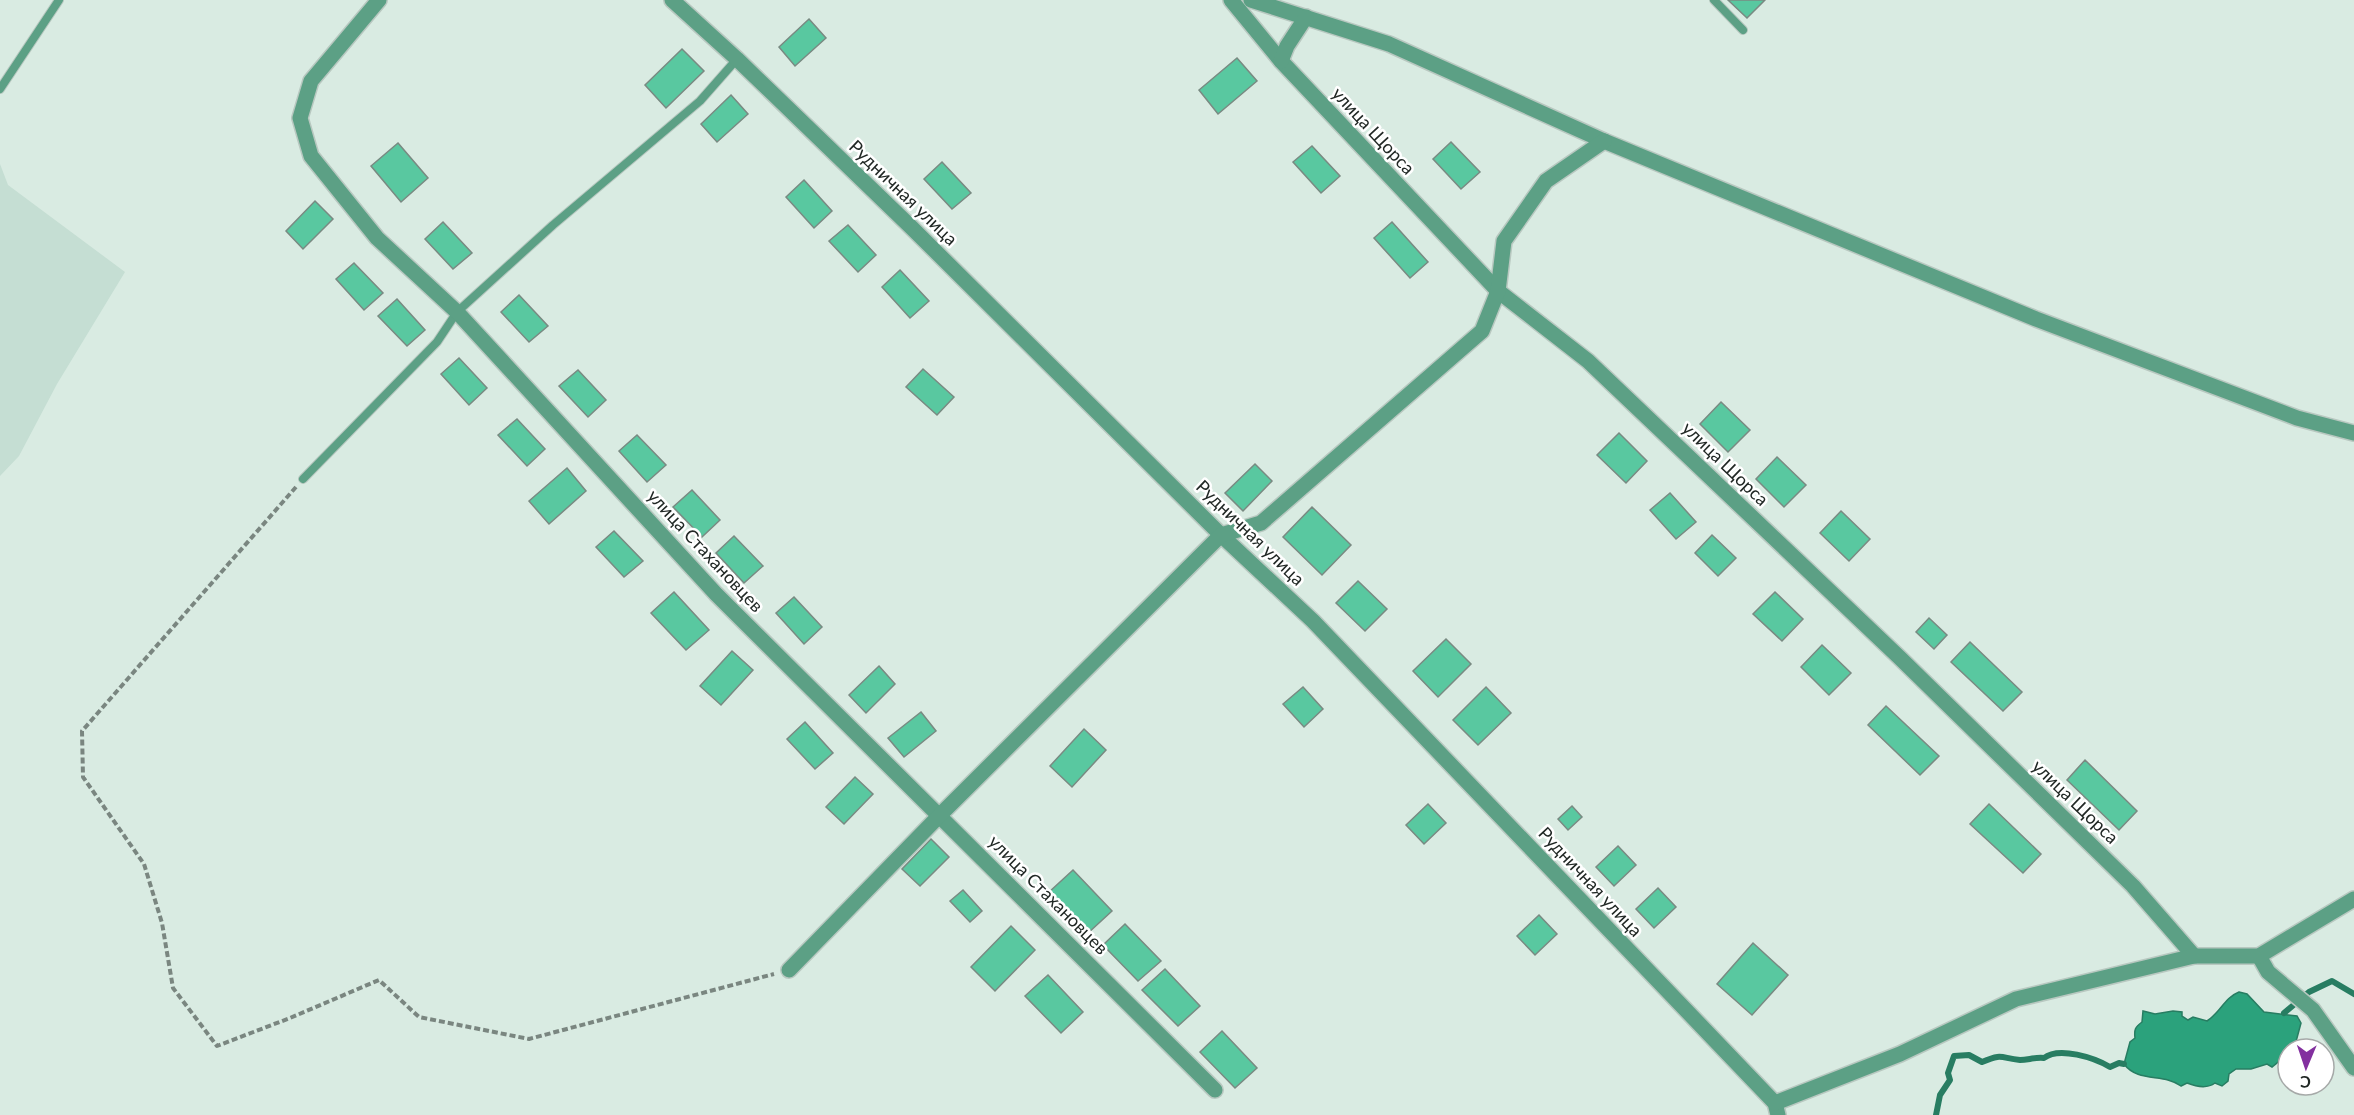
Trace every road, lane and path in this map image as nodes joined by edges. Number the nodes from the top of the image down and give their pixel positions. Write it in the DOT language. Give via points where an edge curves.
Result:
graph roads {
  1 [pos="59,0"];
  2 [pos="379,0"];
  3 [pos="672,0"];
  4 [pos="1232,0"];
  5 [pos="1251,0"];
  6 [pos="1714,0"];
  7 [pos="1306,17"];
  8 [pos="1743,30"];
  9 [pos="737,59"];
  10 [pos="1281,62"];
  11 [pos="0,89"];
  12 [pos="1604,141"];
  13 [pos="1498,291"];
  14 [pos="457,312"];
  15 [pos="2354,433"];
  16 [pos="303,479"];
  17 [pos="1221,535"];
  18 [pos="940,815"];
  19 [pos="2354,899"];
  20 [pos="2194,956"];
  21 [pos="2259,956"];
  22 [pos="789,970"];
  23 [pos="2354,1068"];
  24 [pos="1215,1090"];
  25 [pos="1776,1109"];
  1 -- 11 [label="lane"];
  2 -- 14 [label="street, улица Стахановцев" via="311,81 300,118 311,156 377,238"];
  3 -- 9 [label="street, Рудничная улица"];
  4 -- 10 [label="street, улица Щорса"];
  5 -- 7 [label="street"];
  6 -- 8 [label="lane"];
  7 -- 10 [label="street"];
  7 -- 12 [label="street" via="1389,44"];
  9 -- 14 [label="lane" via="700,101"];
  9 -- 17 [label="street, Рудничная улица"];
  10 -- 13 [label="street, улица Щорса"];
  12 -- 13 [label="street" via="1546,181 1504,241"];
  12 -- 15 [label="street" via="2036,319 2297,418"];
  13 -- 17 [label="street" via="1482,331 1261,523"];
  13 -- 20 [label="street, улица Щорса" via="1588,361 1892,650 2133,886"];
  14 -- 16 [label="lane" via="437,342"];
  14 -- 18 [label="street, улица Стахановцев" via="716,594"];
  16 -- 22 [label="path" via="82,731 83,777 144,864 162,924 173,988 217,1046 379,980 419,1017 529,1039"];
  17 -- 18 [label="street"];
  17 -- 25 [label="street, Рудничная улица" via="1313,621"];
  18 -- 22 [label="street"];
  18 -- 24 [label="street, улица Стахановцев"];
  19 -- 21 [label="street"];
  20 -- 21 [label="street"];
  20 -- 25 [label="street" via="2016,999"];
  21 -- 23 [label="street" via="2268,972 2313,1010"];
}
